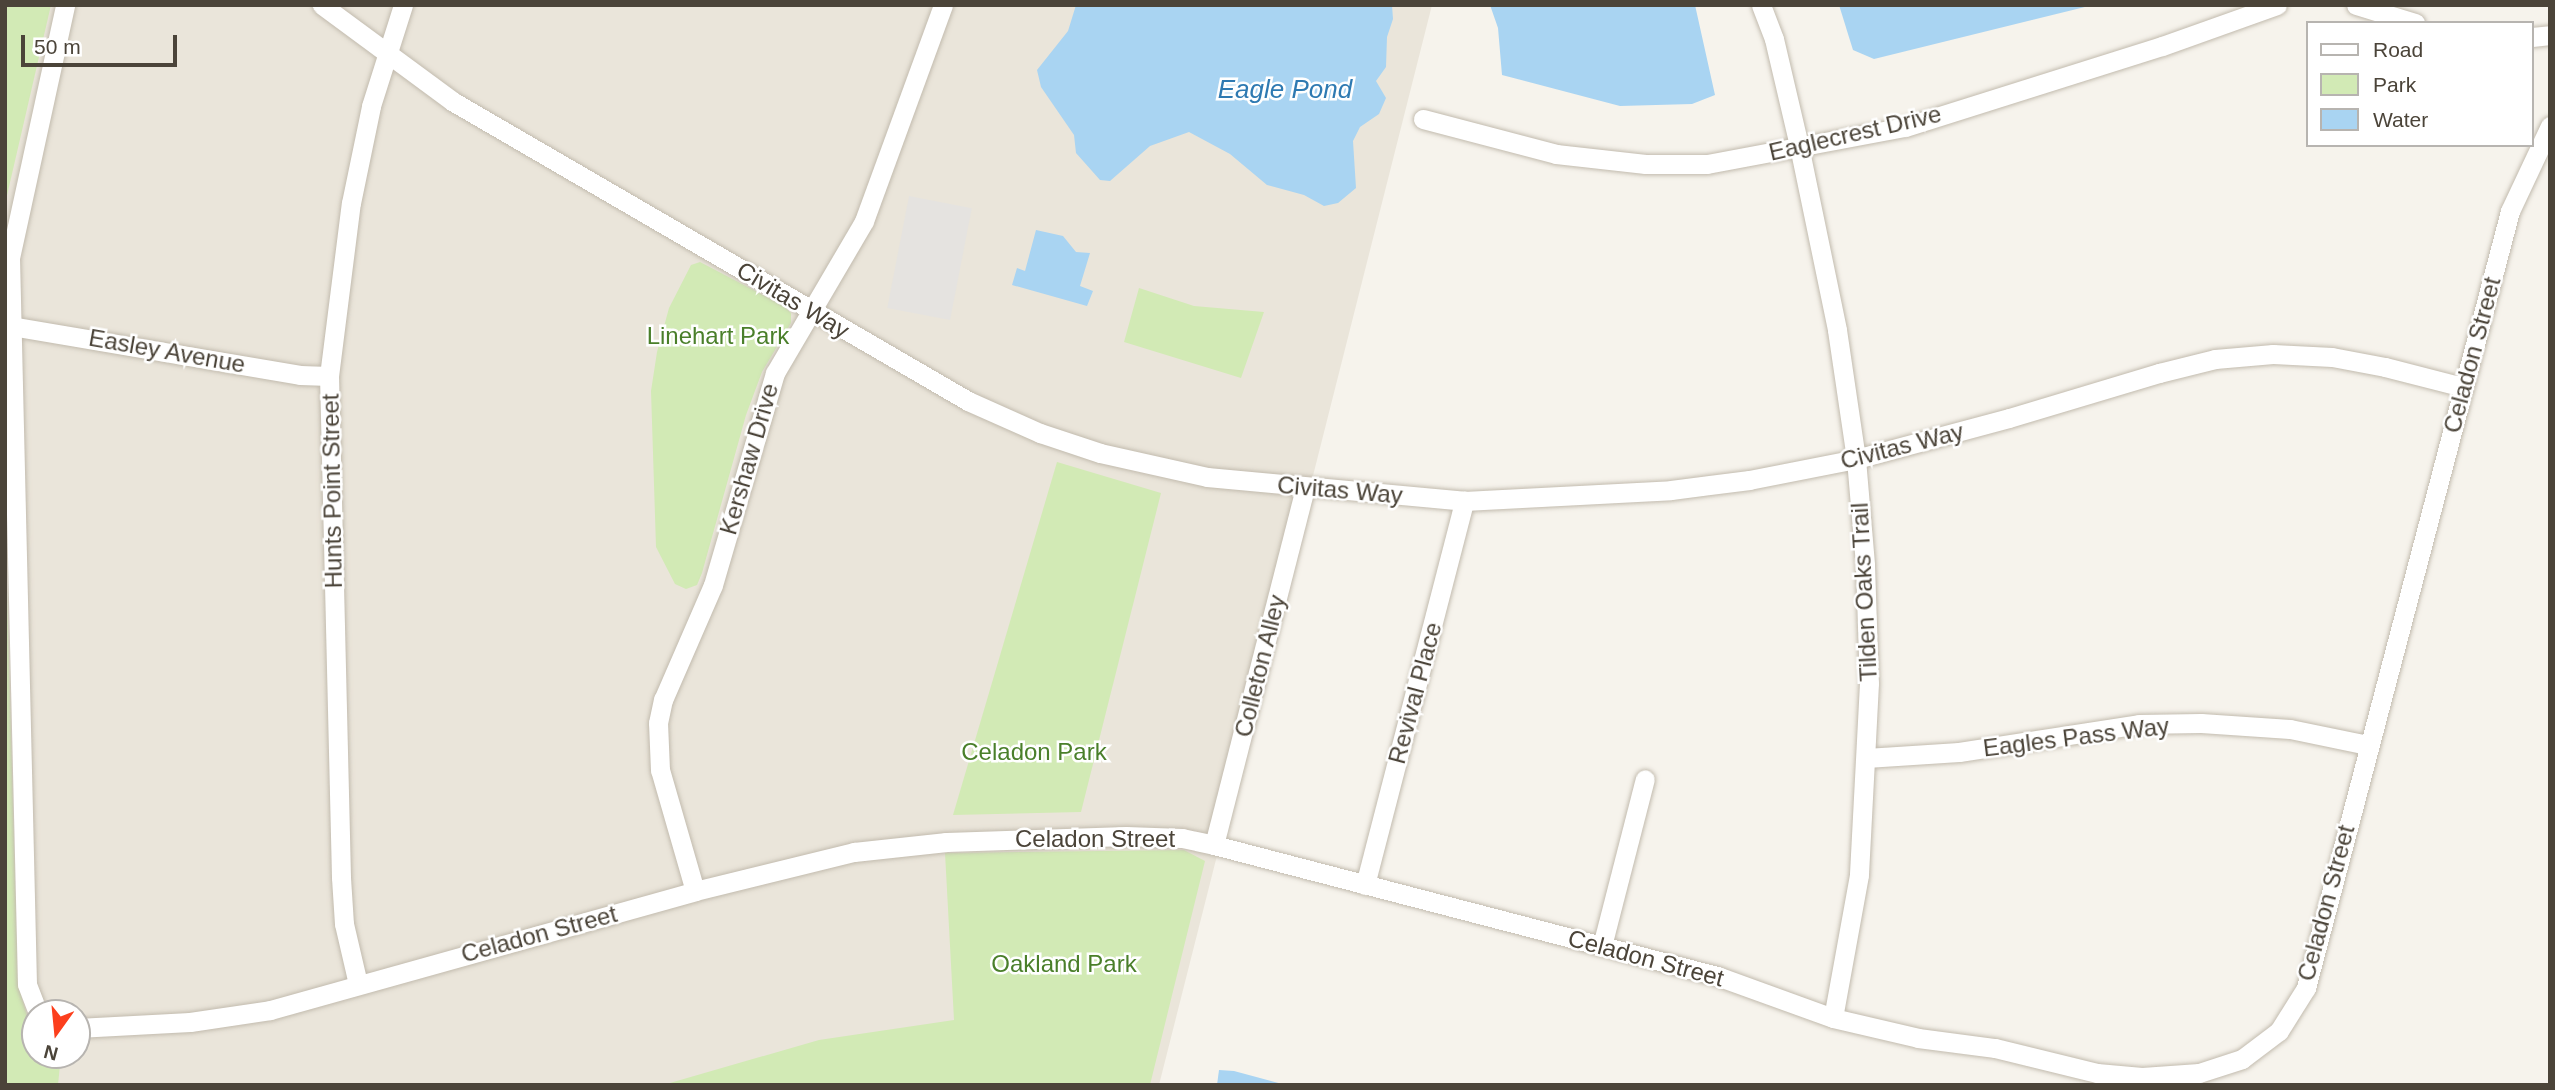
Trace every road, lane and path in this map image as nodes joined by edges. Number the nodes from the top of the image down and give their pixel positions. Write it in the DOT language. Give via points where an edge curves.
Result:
graph roads {
  1 [pos="65,5"];
  2 [pos="322,5"];
  3 [pos="403,5"];
  4 [pos="1761,5"];
  5 [pos="2277,5"];
  6 [pos="2356,5"];
  7 [pos="936,8"];
  8 [pos="2408,21"];
  9 [pos="387,51"];
  10 [pos="1423,120"];
  11 [pos="2550,127"];
  12 [pos="1799,146"];
  13 [pos="810,311"];
  14 [pos="8,325"];
  15 [pos="329,376"];
  16 [pos="2463,387"];
  17 [pos="1856,459"];
  18 [pos="1304,488"];
  19 [pos="1464,502"];
  20 [pos="2368,745"];
  21 [pos="1866,758"];
  22 [pos="1645,779"];
  23 [pos="1214,845"];
  24 [pos="1365,885"];
  25 [pos="695,891"];
  26 [pos="1602,946"];
  27 [pos="358,984"];
  28 [pos="33,999"];
  29 [pos="1833,1018"];
  30 [pos="91,1027"];
  1 -- 14 [label="street" via="15,223"];
  2 -- 9 [label="street, Civitas Way"];
  3 -- 9 [label="street, Hunts Point Street"];
  4 -- 12 [label="street, Tilden Oaks Trail" via="1774,39"];
  5 -- 12 [label="street, Eaglecrest Drive" via="1905,127"];
  6 -- 8 [label="street"];
  7 -- 13 [label="street, Kershaw Drive" via="864,221"];
  9 -- 13 [label="street, Civitas Way" via="452,100"];
  9 -- 15 [label="street, Hunts Point Street" via="351,203"];
  10 -- 12 [label="street, Eaglecrest Drive" via="1556,154 1645,164 1707,164"];
  11 -- 16 [label="street, Celadon Street" via="2510,211"];
  12 -- 17 [label="street, Tilden Oaks Trail" via="1837,330"];
  13 -- 18 [label="street, Civitas Way" via="968,401 1040,433 1100,453 1207,477"];
  13 -- 25 [label="street, Kershaw Drive" via="775,373 713,585 657,723 660,769"];
  14 -- 15 [label="street, Easley Avenue" via="300,375"];
  14 -- 28 [label="street" via="27,984"];
  15 -- 27 [label="street, Hunts Point Street" via="341,877 344,924"];
  16 -- 17 [label="street, Civitas Way" via="2332,357 2273,354 2215,359"];
  16 -- 20 [label="street, Celadon Street"];
  17 -- 19 [label="street, Civitas Way" via="1671,490"];
  17 -- 21 [label="street, Tilden Oaks Trail" via="1866,578"];
  18 -- 19 [label="street, Civitas Way"];
  18 -- 23 [label="street, Colleton Alley"];
  19 -- 24 [label="street, Revival Place"];
  20 -- 21 [label="street, Eagles Pass Way" via="2290,729 2139,724 1959,752"];
  20 -- 29 [label="street, Celadon Street" via="2306,988 2279,1031 2242,1059 2199,1073 2142,1077 2097,1073 1995,1048 1919,1038"];
  21 -- 29 [label="street, Tilden Oaks Trail" via="1859,875"];
  22 -- 26 [label="street"];
  23 -- 24 [label="street, Celadon Street"];
  23 -- 25 [label="street, Celadon Street" via="1182,838 1126,836 946,842 854,852"];
  24 -- 26 [label="street, Celadon Street"];
  25 -- 27 [label="street, Celadon Street"];
  26 -- 29 [label="street, Celadon Street" via="1717,976"];
  27 -- 30 [label="street, Celadon Street" via="270,1010 211,1020"];
}
